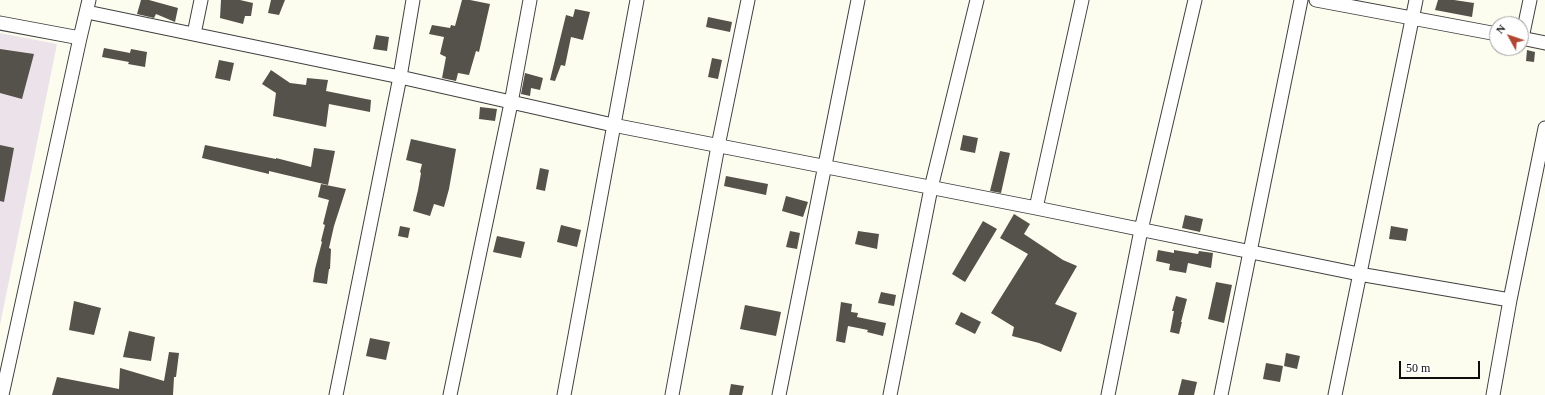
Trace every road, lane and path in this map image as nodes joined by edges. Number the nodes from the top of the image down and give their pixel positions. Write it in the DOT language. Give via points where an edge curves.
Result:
graph roads {
  1 [pos="201,0"];
  2 [pos="413,0"];
  3 [pos="530,0"];
  4 [pos="637,0"];
  5 [pos="748,0"];
  6 [pos="858,0"];
  7 [pos="977,0"];
  8 [pos="1082,0"];
  9 [pos="1195,0"];
  10 [pos="1301,0"];
  11 [pos="1316,0"];
  12 [pos="1416,0"];
  13 [pos="1530,0"];
  14 [pos="88,6"];
  15 [pos="1526,16"];
  16 [pos="1412,19"];
  17 [pos="0,23"];
  18 [pos="1489,33"];
  19 [pos="194,34"];
  20 [pos="80,38"];
  21 [pos="1529,40"];
  22 [pos="1545,43"];
  23 [pos="400,76"];
  24 [pos="510,103"];
  25 [pos="613,125"];
  26 [pos="1545,128"];
  27 [pos="718,146"];
  28 [pos="826,166"];
  29 [pos="931,188"];
  30 [pos="1036,208"];
  31 [pos="1141,230"];
  32 [pos="1250,251"];
  33 [pos="1359,274"];
  34 [pos="1510,300"];
  35 [pos="2,395"];
  36 [pos="336,395"];
  37 [pos="450,395"];
  38 [pos="564,395"];
  39 [pos="672,395"];
  40 [pos="779,395"];
  41 [pos="890,395"];
  42 [pos="1108,395"];
  43 [pos="1221,395"];
  44 [pos="1335,395"];
  45 [pos="1493,395"];
  1 -- 19 [label="street"];
  2 -- 23 [label="street"];
  3 -- 24 [label="street"];
  4 -- 25 [label="street"];
  5 -- 27 [label="street"];
  6 -- 28 [label="street"];
  7 -- 29 [label="street"];
  8 -- 30 [label="street"];
  9 -- 31 [label="street"];
  10 -- 32 [label="street"];
  11 -- 16 [label="street"];
  12 -- 16 [label="street"];
  13 -- 15 [label="street"];
  14 -- 19 [label="street"];
  14 -- 20 [label="street"];
  16 -- 18 [label="street"];
  16 -- 33 [label="street"];
  17 -- 20 [label="street"];
  19 -- 23 [label="street"];
  20 -- 35 [label="street"];
  21 -- 22 [label="street"];
  23 -- 24 [label="street"];
  23 -- 36 [label="street"];
  24 -- 25 [label="street"];
  24 -- 37 [label="street"];
  25 -- 27 [label="street"];
  25 -- 38 [label="street"];
  26 -- 34 [label="street"];
  27 -- 28 [label="street"];
  27 -- 39 [label="street"];
  28 -- 29 [label="street"];
  28 -- 40 [label="street"];
  29 -- 30 [label="street"];
  29 -- 41 [label="street"];
  30 -- 31 [label="street"];
  31 -- 32 [label="street"];
  31 -- 42 [label="street"];
  32 -- 33 [label="street"];
  32 -- 43 [label="street"];
  33 -- 34 [label="street"];
  33 -- 44 [label="street"];
  34 -- 45 [label="street"];
}
